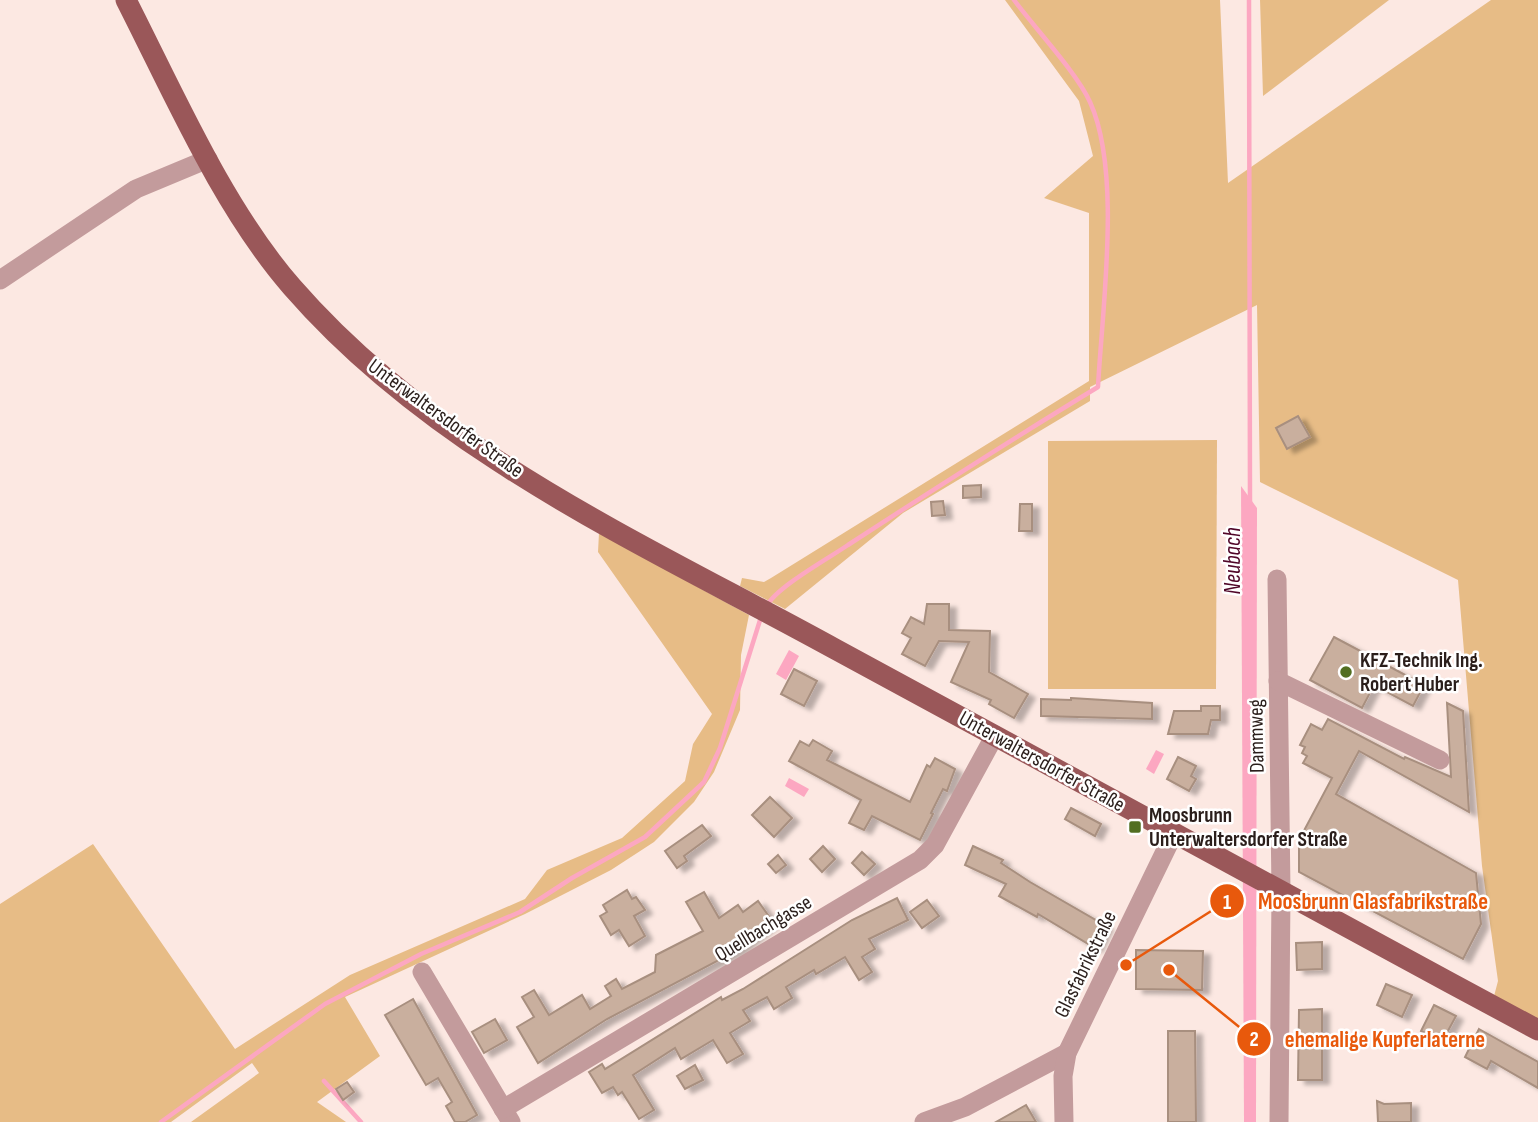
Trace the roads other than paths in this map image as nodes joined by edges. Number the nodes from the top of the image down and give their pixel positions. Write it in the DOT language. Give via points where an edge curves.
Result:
graph roads {
  1 [pos="126,0"];
  2 [pos="208,159"];
  3 [pos="0,280"];
  4 [pos="1277,579"];
  5 [pos="1278,681"];
  6 [pos="995,736"];
  7 [pos="1440,760"];
  8 [pos="1174,833"];
  9 [pos="1273,887"];
  10 [pos="422,972"];
  11 [pos="1538,1030"];
  12 [pos="1067,1053"];
  13 [pos="507,1115"];
  14 [pos="924,1122"];
  15 [pos="1064,1122"];
  16 [pos="1279,1122"];
  1 -- 2 [label="main road, Unterwaltersdorfer Straße"];
  2 -- 3 [label="street" via="136,189"];
  2 -- 6 [label="main road, Unterwaltersdorfer Straße" via="258,242 292,287 348,344 473,443 586,516"];
  4 -- 5 [label="street, Dammweg"];
  5 -- 7 [label="street"];
  5 -- 9 [label="street, Dammweg"];
  6 -- 8 [label="main road, Unterwaltersdorfer Straße"];
  6 -- 13 [label="street, Quellbachgasse" via="936,845 920,860"];
  8 -- 9 [label="main road, Unterwaltersdorfer Straße"];
  8 -- 12 [label="street, Glasfabrikstraße"];
  9 -- 11 [label="main road, Unterwaltersdorfer Straße"];
  9 -- 16 [label="street, Dammweg"];
  10 -- 13 [label="street, Quellbachgasse"];
  12 -- 14 [label="street" via="965,1107"];
  12 -- 15 [label="street, Glasfabrikstraße"];
}
